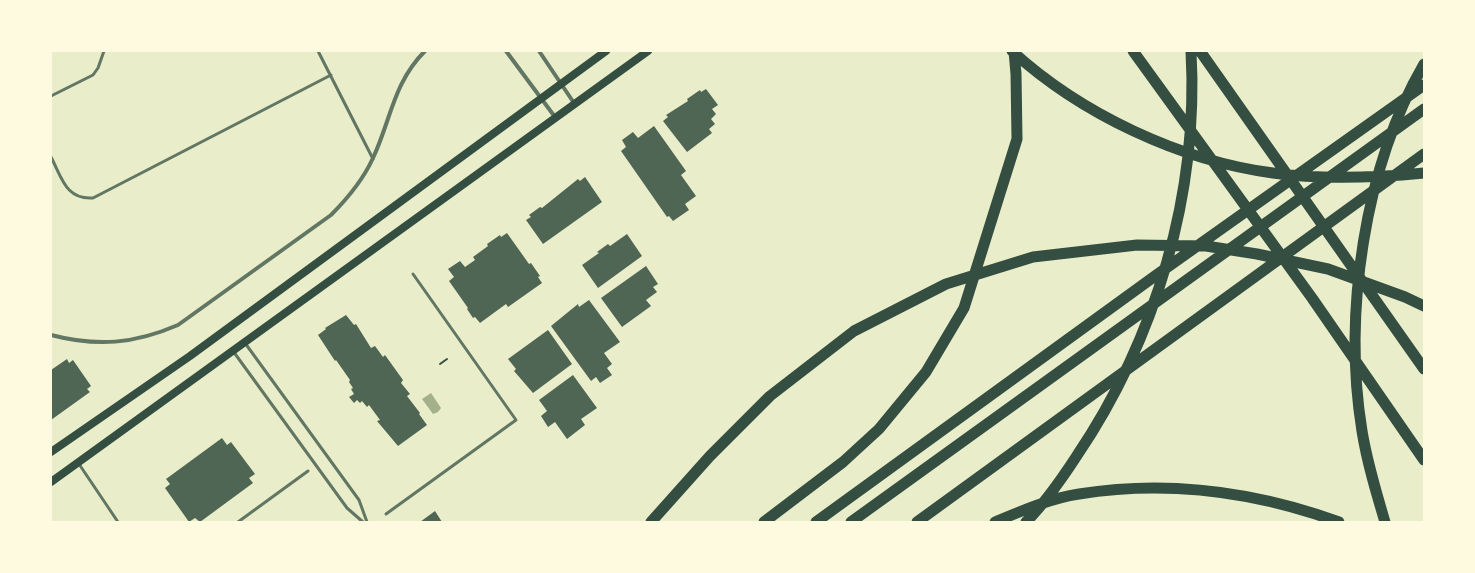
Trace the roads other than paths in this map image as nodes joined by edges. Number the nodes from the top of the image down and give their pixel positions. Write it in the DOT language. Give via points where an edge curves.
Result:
graph roads {
  1 [pos="104,51"];
  2 [pos="318,51"];
  3 [pos="425,51"];
  4 [pos="506,51"];
  5 [pos="539,51"];
  6 [pos="606,51"];
  7 [pos="648,51"];
  8 [pos="1013,51"];
  9 [pos="1133,51"];
  10 [pos="1191,51"];
  11 [pos="1200,51"];
  12 [pos="1424,64"];
  13 [pos="331,75"];
  14 [pos="562,84"];
  15 [pos="1424,86"];
  16 [pos="51,96"];
  17 [pos="542,99"];
  18 [pos="574,103"];
  19 [pos="1424,109"];
  20 [pos="555,117"];
  21 [pos="1424,154"];
  22 [pos="51,158"];
  23 [pos="373,159"];
  24 [pos="1424,173"];
  25 [pos="414,274"];
  26 [pos="1424,306"];
  27 [pos="51,335"];
  28 [pos="244,341"];
  29 [pos="232,350"];
  30 [pos="1424,369"];
  31 [pos="51,452"];
  32 [pos="1424,460"];
  33 [pos="78,462"];
  34 [pos="308,471"];
  35 [pos="51,482"];
  36 [pos="386,514"];
  37 [pos="118,522"];
  38 [pos="238,522"];
  39 [pos="363,522"];
  40 [pos="367,522"];
  41 [pos="651,522"];
  42 [pos="764,522"];
  43 [pos="816,522"];
  44 [pos="850,522"];
  45 [pos="916,522"];
  46 [pos="995,522"];
  47 [pos="1026,522"];
  48 [pos="1339,522"];
  49 [pos="1385,522"];
  1 -- 16 [label="lane" via="93,75"];
  2 -- 13 [label="lane"];
  3 -- 23 [label="street" via="399,87"];
  4 -- 17 [label="street"];
  5 -- 14 [label="street"];
  6 -- 14 [label="main road"];
  7 -- 18 [label="main road"];
  8 -- 24 [label="highway" via="1067,94 1113,121 1167,145 1221,162 1272,173 1327,178 1377,178"];
  8 -- 42 [label="highway" via="1017,139 964,308 926,372 879,429 843,462"];
  9 -- 32 [label="highway" via="1312,298"];
  10 -- 47 [label="highway" via="1190,126 1184,183 1160,289 1140,342 1114,396 1062,478"];
  11 -- 30 [label="highway"];
  12 -- 49 [label="highway" via="1389,142 1373,194 1362,247 1355,323 1356,378 1362,431 1373,485"];
  13 -- 22 [label="lane" via="93,198 75,196 67,189"];
  13 -- 23 [label="lane"];
  14 -- 17 [label="main road"];
  14 -- 18 [label="street"];
  15 -- 43 [label="highway" via="1155,276"];
  17 -- 20 [label="street"];
  17 -- 31 [label="main road" via="190,356"];
  18 -- 20 [label="main road"];
  19 -- 44 [label="highway"];
  20 -- 28 [label="main road"];
  21 -- 45 [label="highway"];
  23 -- 27 [label="street" via="354,190 331,215 178,325 164,331 116,342 88,343"];
  25 -- 36 [label="lane" via="516,420"];
  26 -- 41 [label="highway" via="1328,269 1206,246 1137,244 1026,259 946,284 854,331 770,396 710,456"];
  28 -- 29 [label="main road"];
  28 -- 40 [label="lane" via="359,500"];
  29 -- 33 [label="main road"];
  29 -- 39 [label="lane" via="347,508"];
  33 -- 35 [label="main road"];
  33 -- 37 [label="lane"];
  34 -- 38 [label="lane"];
  46 -- 48 [label="highway" via="1078,494 1136,488 1239,494 1295,506"];
}
